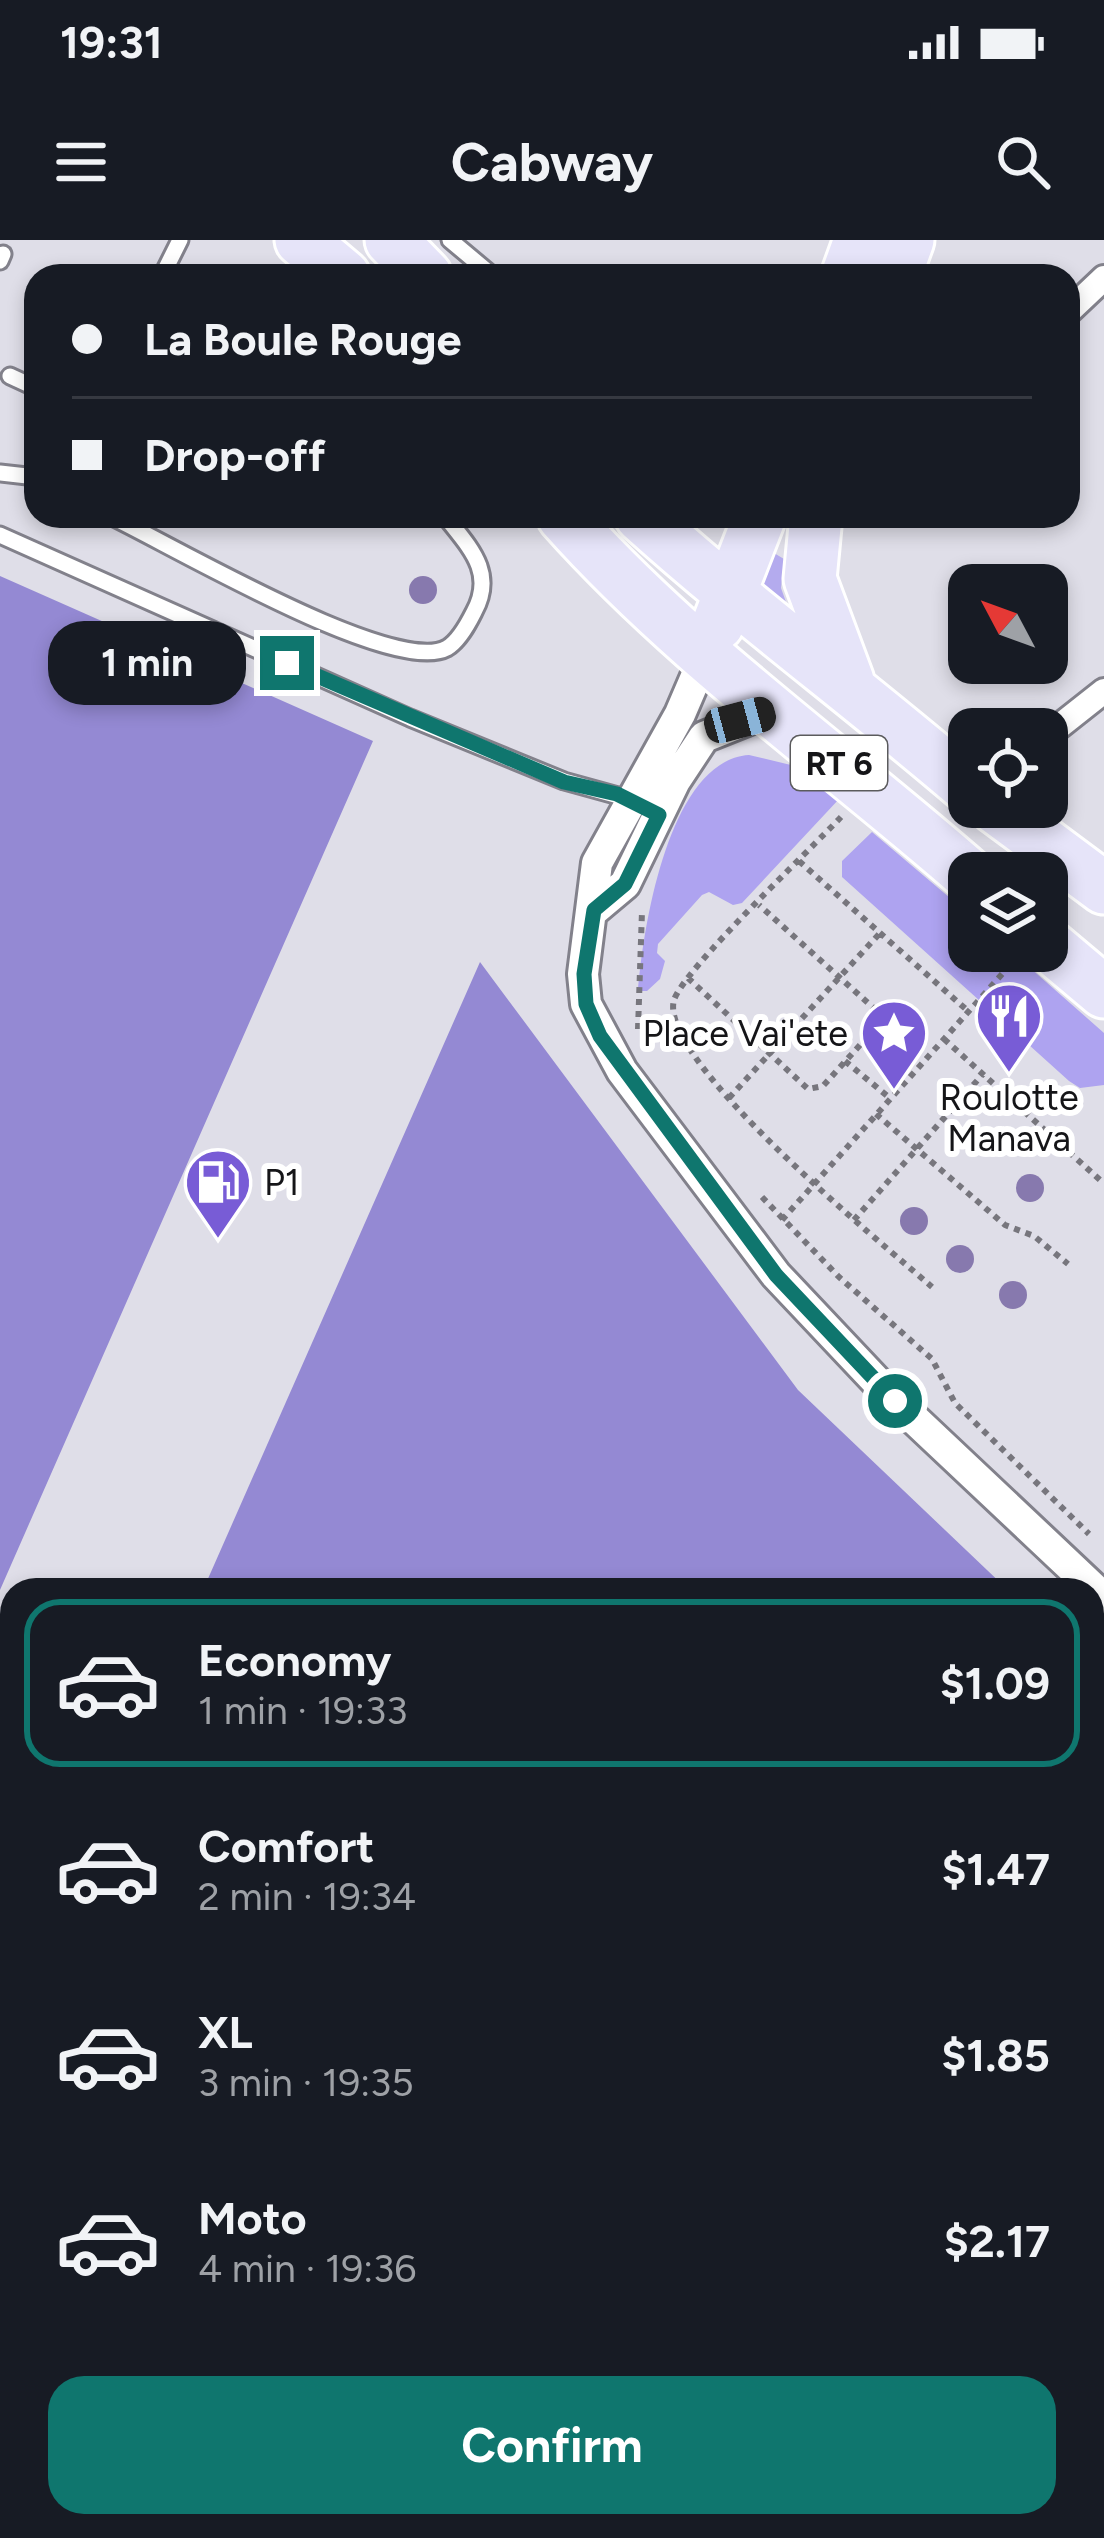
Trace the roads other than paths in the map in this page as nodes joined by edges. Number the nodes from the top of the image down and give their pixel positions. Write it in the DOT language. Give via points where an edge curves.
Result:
graph roads {
  1 [pos="301,240"];
  2 [pos="391,240"];
  3 [pos="450,240"];
  4 [pos="330,264"];
  5 [pos="414,264"];
  6 [pos="479,264"];
  7 [pos="1104,278"];
  8 [pos="1080,301"];
  9 [pos="10,376"];
  10 [pos="24,382"];
  11 [pos="150,528"];
  12 [pos="454,528"];
  13 [pos="575,528"];
  14 [pos="654,528"];
  15 [pos="756,528"];
  16 [pos="815,528"];
  17 [pos="0,535"];
  18 [pos="730,597"];
  19 [pos="704,658"];
  20 [pos="851,687"];
  21 [pos="1104,691"];
  22 [pos="769,712"];
  23 [pos="1068,719"];
  24 [pos="948,770"];
  25 [pos="631,799"];
  26 [pos="659,815"];
  27 [pos="1025,828"];
  28 [pos="948,857"];
  29 [pos="1102,882"];
  30 [pos="594,910"];
  31 [pos="1068,962"];
  32 [pos="1104,992"];
  33 [pos="1083,1578"];
  1 -- 4 [label="main road"];
  2 -- 5 [label="main road"];
  3 -- 6 [label="lane"];
  7 -- 8 [label="street"];
  9 -- 10 [label="lane"];
  11 -- 12 [label="lane" via="355,637 418,654 446,648 483,595 484,571"];
  13 -- 19 [label="main road, RT 6"];
  14 -- 18 [label="main road, RT 6"];
  15 -- 18 [label="main road"];
  16 -- 20 [label="main road" via="810,579"];
  17 -- 25 [label="lane" via="410,718 564,782"];
  18 -- 19 [label="main road"];
  18 -- 20 [label="main road, RT 6"];
  19 -- 22 [label="main road, RT 6"];
  19 -- 25 [label="street"];
  20 -- 24 [label="main road, RT 6"];
  21 -- 23 [label="street"];
  22 -- 26 [label="street" via="704,737"];
  22 -- 28 [label="main road, RT 6"];
  25 -- 26 [label="lane"];
  25 -- 30 [label="street" via="597,863"];
  26 -- 30 [label="street" via="625,884"];
  27 -- 29 [label="main road"];
  30 -- 33 [label="street" via="586,1004 622,1071 776,1275"];
  31 -- 32 [label="main road"];
}
